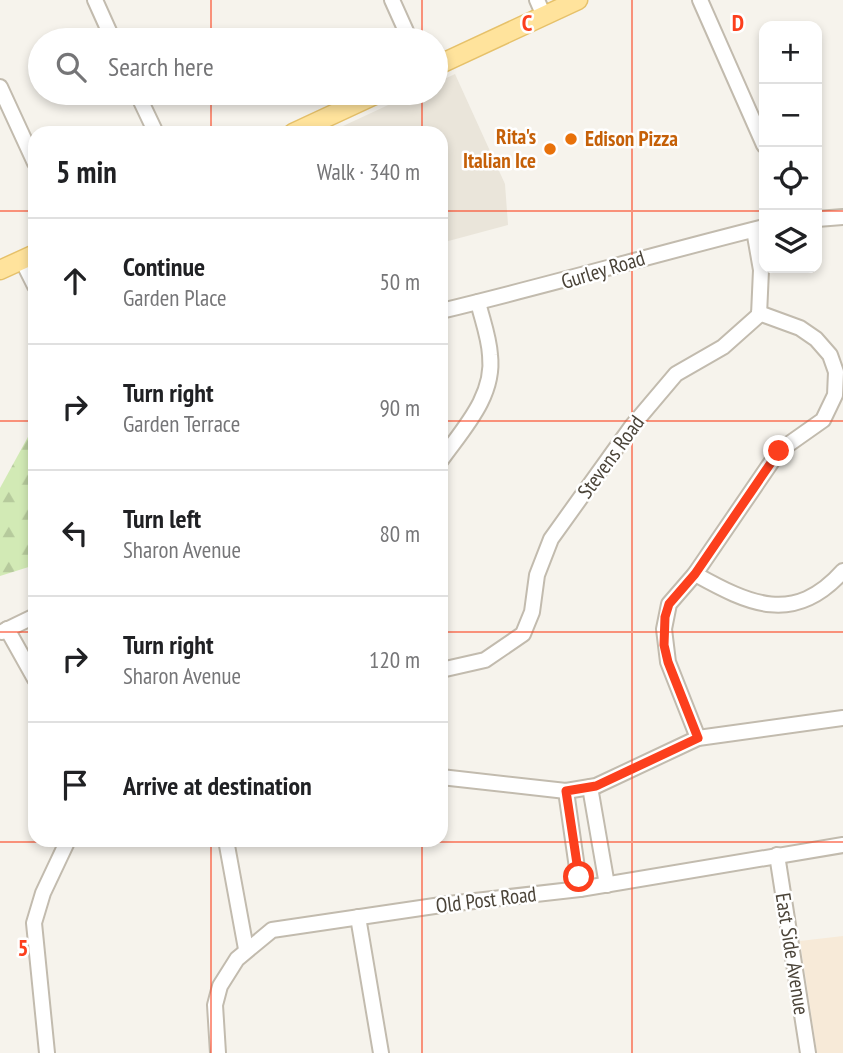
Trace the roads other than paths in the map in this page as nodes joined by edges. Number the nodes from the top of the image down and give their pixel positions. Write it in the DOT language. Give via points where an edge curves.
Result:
graph roads {
  1 [pos="95,0"];
  2 [pos="392,0"];
  3 [pos="578,0"];
  4 [pos="700,0"];
  5 [pos="540,8"];
  6 [pos="108,28"];
  7 [pos="405,28"];
  8 [pos="448,59"];
  9 [pos="0,87"];
  10 [pos="143,105"];
  11 [pos="353,105"];
  12 [pos="153,126"];
  13 [pos="308,126"];
  14 [pos="759,134"];
  15 [pos="28,148"];
  16 [pos="843,217"];
  17 [pos="822,219"];
  18 [pos="759,228"];
  19 [pos="28,257"];
  20 [pos="0,270"];
  21 [pos="761,273"];
  22 [pos="478,302"];
  23 [pos="448,309"];
  24 [pos="759,313"];
  25 [pos="448,450"];
  26 [pos="843,571"];
  27 [pos="695,574"];
  28 [pos="28,619"];
  29 [pos="4,631"];
  30 [pos="28,668"];
  31 [pos="448,668"];
  32 [pos="843,718"];
  33 [pos="698,738"];
  34 [pos="448,778"];
  35 [pos="590,787"];
  36 [pos="566,791"];
  37 [pos="843,845"];
  38 [pos="65,847"];
  39 [pos="227,847"];
  40 [pos="777,855"];
  41 [pos="607,885"];
  42 [pos="580,889"];
  43 [pos="358,917"];
  44 [pos="246,949"];
  45 [pos="47,1053"];
  46 [pos="218,1053"];
  47 [pos="381,1053"];
  48 [pos="807,1053"];
  1 -- 6 [label="street"];
  2 -- 7 [label="street"];
  3 -- 5 [label="main road"];
  4 -- 14 [label="street"];
  5 -- 8 [label="main road"];
  9 -- 15 [label="street"];
  10 -- 12 [label="street"];
  11 -- 13 [label="main road"];
  16 -- 17 [label="street"];
  18 -- 22 [label="street, Gurley Road"];
  19 -- 20 [label="main road"];
  21 -- 24 [label="street"];
  22 -- 23 [label="street, Gurley Road"];
  22 -- 25 [label="street" via="491,355 490,377 481,403"];
  24 -- 27 [label="street" via="816,339 830,355 836,372 835,395 823,420 779,451"];
  24 -- 31 [label="street, Stevens Road" via="723,347 676,374 632,426 551,539 523,634 485,660"];
  26 -- 27 [label="street" via="820,592 770,606 737,597"];
  27 -- 33 [label="street" via="669,604 664,629 668,662"];
  28 -- 29 [label="street"];
  29 -- 30 [label="street"];
  32 -- 33 [label="street"];
  33 -- 35 [label="street"];
  34 -- 36 [label="street"];
  35 -- 36 [label="street"];
  35 -- 41 [label="street"];
  36 -- 42 [label="street"];
  37 -- 40 [label="street, Old Post Road"];
  38 -- 45 [label="street" via="34,923"];
  39 -- 44 [label="street"];
  40 -- 41 [label="street, Old Post Road"];
  40 -- 48 [label="street, East Side Avenue"];
  41 -- 42 [label="street, Old Post Road"];
  42 -- 43 [label="street, Old Post Road"];
  43 -- 44 [label="street, Old Post Road" via="272,930"];
  43 -- 47 [label="street"];
  44 -- 46 [label="street, Old Post Road" via="220,986 215,1005"];
}
